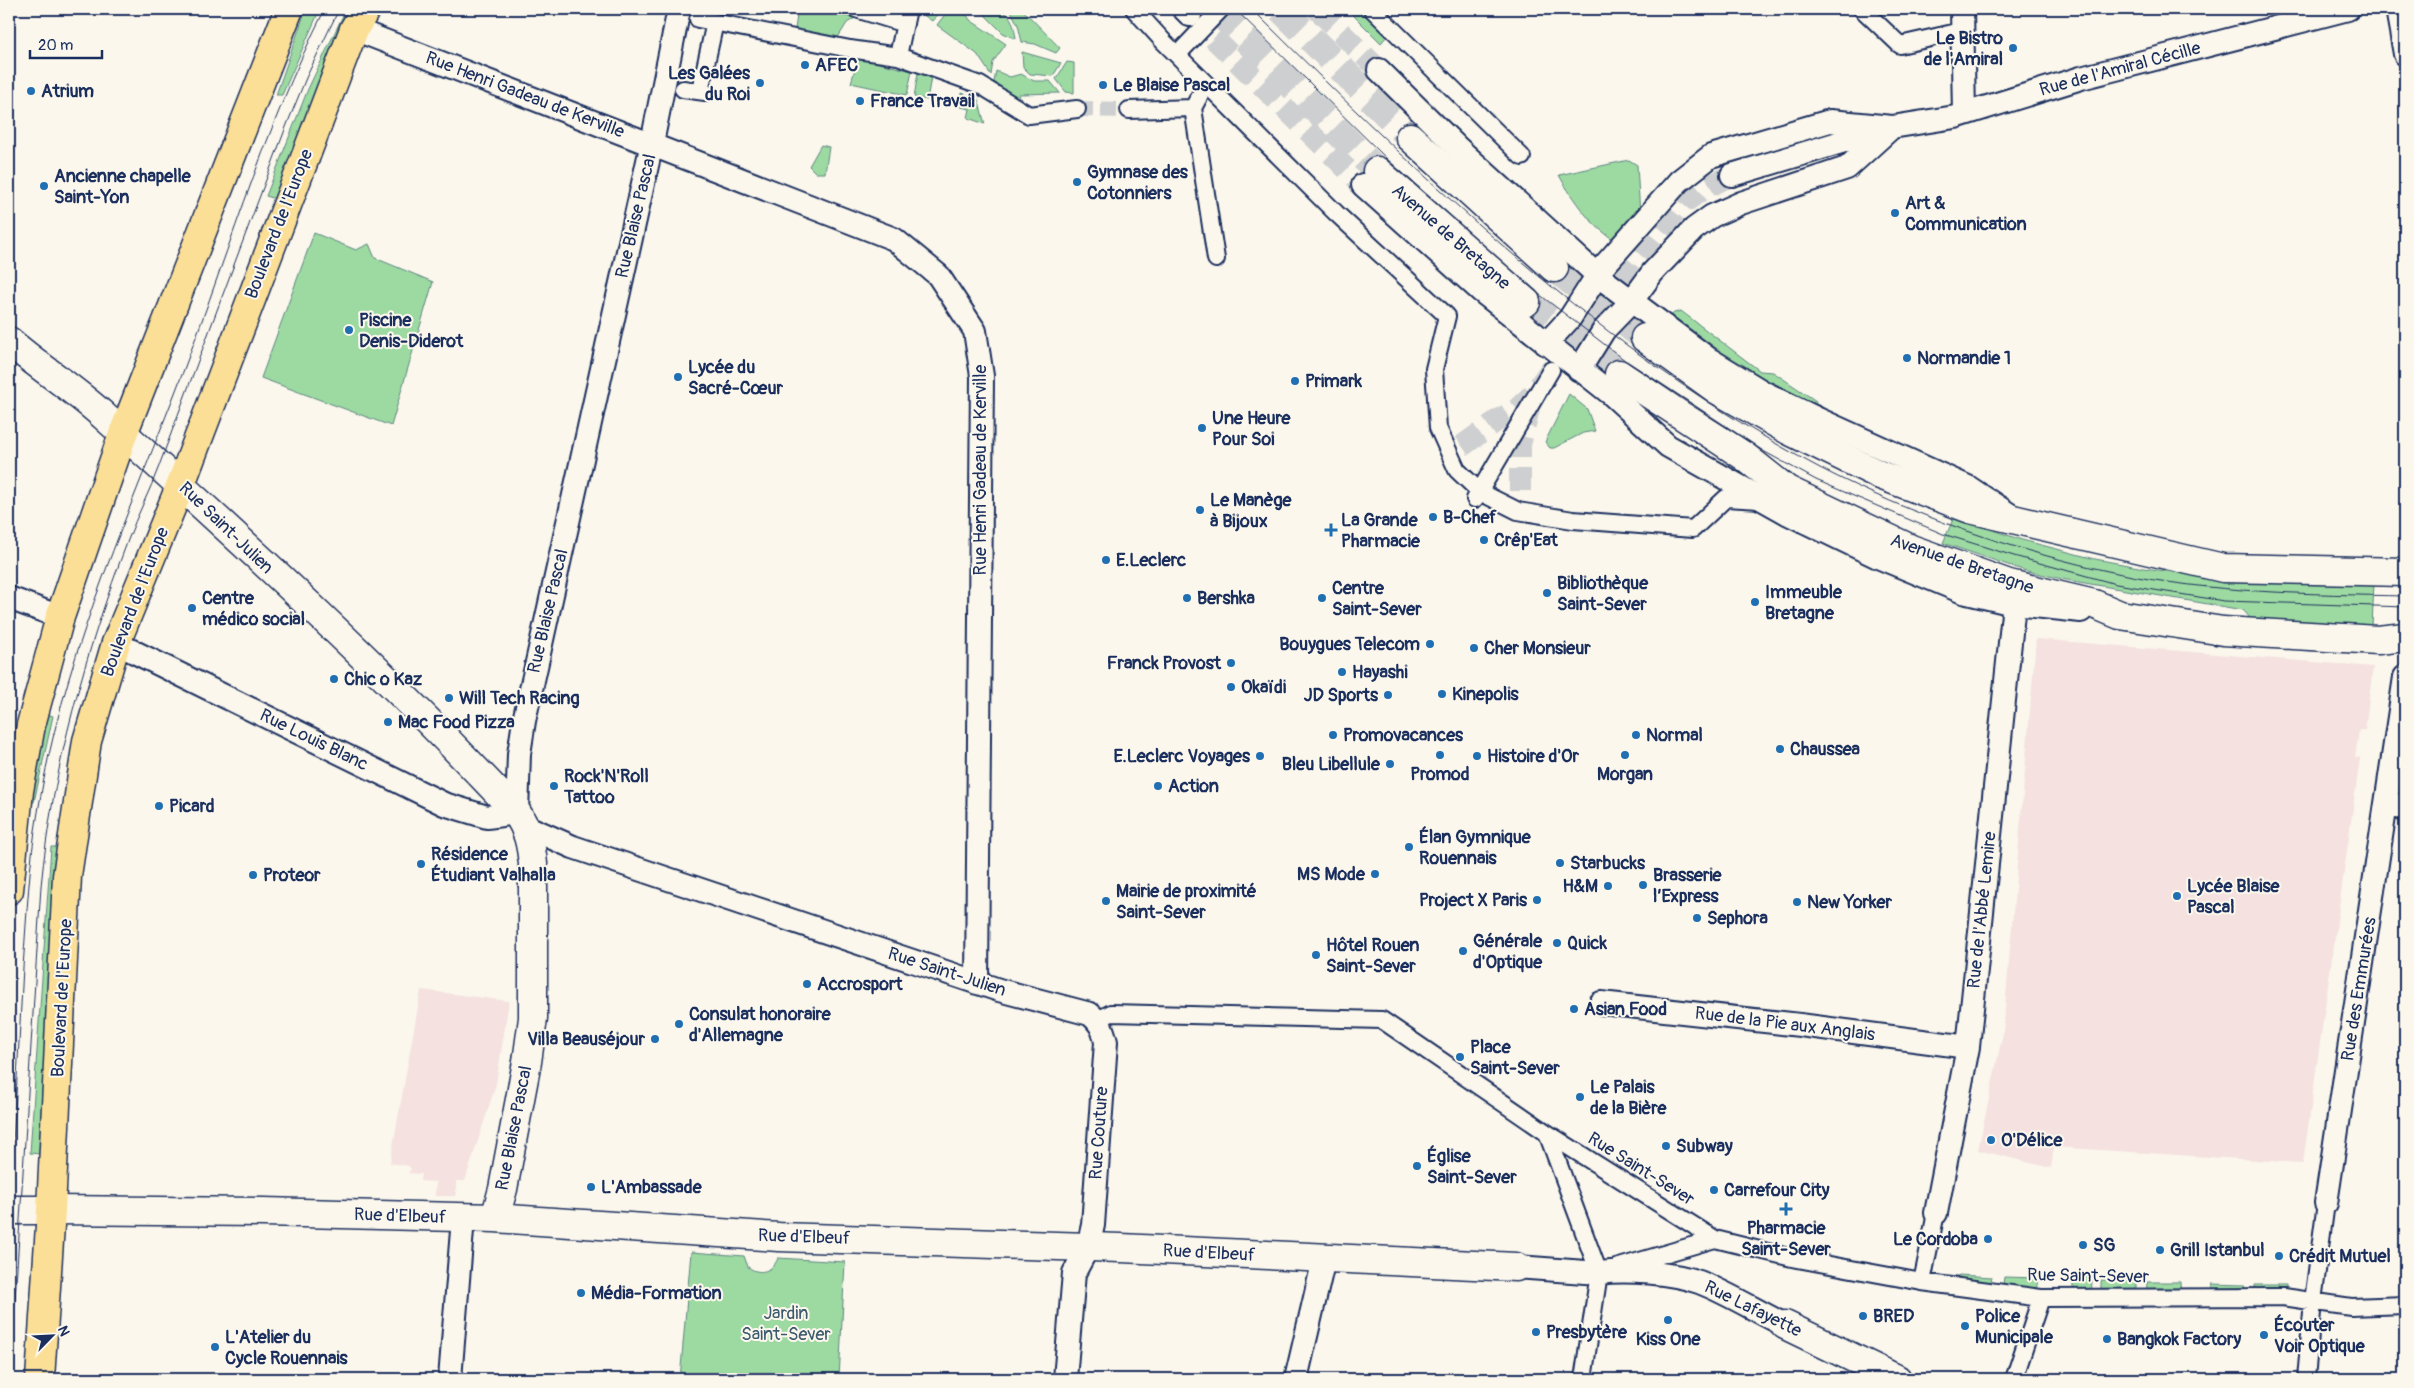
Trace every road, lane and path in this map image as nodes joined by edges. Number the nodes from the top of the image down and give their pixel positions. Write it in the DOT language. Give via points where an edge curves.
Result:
graph roads {
  1 [pos="289,9"];
  2 [pos="856,9"];
  3 [pos="1134,9"];
  4 [pos="1222,9"];
  5 [pos="1372,9"];
  6 [pos="1862,9"];
  7 [pos="1962,9"];
  8 [pos="2348,9"];
  9 [pos="2396,9"];
  10 [pos="689,14"];
  11 [pos="906,16"];
  12 [pos="360,19"];
  13 [pos="715,22"];
  14 [pos="1962,31"];
  15 [pos="2405,54"];
  16 [pos="1177,55"];
  17 [pos="898,56"];
  18 [pos="1379,70"];
  19 [pos="1206,84"];
  20 [pos="683,89"];
  21 [pos="1193,108"];
  22 [pos="1077,109"];
  23 [pos="1129,110"];
  24 [pos="1964,114"];
  25 [pos="1892,127"];
  26 [pos="1410,137"];
  27 [pos="652,143"];
  28 [pos="1522,157"];
  29 [pos="1732,175"];
  30 [pos="1370,178"];
  31 [pos="1216,258"];
  32 [pos="1554,268"];
  33 [pos="1597,275"];
  34 [pos="1526,302"];
  35 [pos="1631,302"];
  36 [pos="1646,338"];
  37 [pos="9,341"];
  38 [pos="1546,344"];
  39 [pos="1551,370"];
  40 [pos="1579,370"];
  41 [pos="1619,374"];
  42 [pos="123,434"];
  43 [pos="181,484"];
  44 [pos="1477,497"];
  45 [pos="1762,500"];
  46 [pos="2020,522"];
  47 [pos="2405,572"];
  48 [pos="9,598"];
  49 [pos="2014,604"];
  50 [pos="2120,615"];
  51 [pos="60,617"];
  52 [pos="2405,637"];
  53 [pos="116,642"];
  54 [pos="2405,677"];
  55 [pos="2396,805"];
  56 [pos="521,819"];
  57 [pos="9,888"];
  58 [pos="977,983"];
  59 [pos="1601,1003"];
  60 [pos="1098,1020"];
  61 [pos="1968,1047"];
  62 [pos="1547,1133"];
  63 [pos="2326,1203"];
  64 [pos="9,1210"];
  65 [pos="51,1210"];
  66 [pos="1936,1213"];
  67 [pos="463,1218"];
  68 [pos="495,1218"];
  69 [pos="1715,1239"];
  70 [pos="1088,1247"];
  71 [pos="1324,1259"];
  72 [pos="1516,1267"];
  73 [pos="1600,1273"];
  74 [pos="1922,1282"];
  75 [pos="2041,1298"];
  76 [pos="2313,1301"];
  77 [pos="2405,1305"];
  78 [pos="1784,1325"];
  79 [pos="40,1379"];
  80 [pos="450,1379"];
  81 [pos="1065,1379"];
  82 [pos="1296,1379"];
  83 [pos="1584,1379"];
  84 [pos="1897,1379"];
  85 [pos="2014,1379"];
  86 [pos="2306,1379"];
  1 -- 42 [label="main road"];
  2 -- 11 [label="street"];
  3 -- 16 [label="street"];
  4 -- 16 [label="street"];
  5 -- 28 [label="street"];
  6 -- 14 [label="street" via="1900,45"];
  7 -- 14 [label="street"];
  8 -- 24 [label="street, Rue de l'Amiral Cécille" via="2081,78"];
  9 -- 15 [label="street"];
  10 -- 13 [label="street"];
  10 -- 27 [label="street, Rue Blaise Pascal"];
  11 -- 17 [label="street"];
  12 -- 27 [label="street, Rue Henri Gadeau de Kerville"];
  12 -- 43 [label="main road, Boulevard de l'Europe"];
  13 -- 17 [label="street"];
  13 -- 20 [label="street" via="702,92"];
  14 -- 24 [label="street"];
  16 -- 19 [label="street"];
  17 -- 22 [label="street" via="980,85 1029,115"];
  18 -- 33 [label="street" via="1456,147"];
  19 -- 21 [label="street"];
  19 -- 44 [label="street" via="1336,213 1447,316 1434,369 1438,428 1458,470"];
  21 -- 23 [label="street"];
  21 -- 31 [label="street"];
  24 -- 25 [label="street, Rue de l'Amiral Cécille"];
  25 -- 29 [label="street"];
  25 -- 33 [label="street, Rue de l'Amiral Cécille" via="1830,121 1711,156 1679,181"];
  25 -- 35 [label="street" via="1847,168 1741,203 1694,229 1653,272"];
  26 -- 32 [label="street"];
  27 -- 56 [label="street, Rue Blaise Pascal" via="524,720 519,754"];
  27 -- 58 [label="street, Rue Henri Gadeau de Kerville" via="894,239 938,274 975,331 982,376"];
  30 -- 34 [label="street, Avenue de Bretagne"];
  30 -- 38 [label="street" via="1481,291"];
  33 -- 35 [label="street"];
  33 -- 38 [label="street, Rue de l'Amiral Cécille" via="1570,318"];
  35 -- 40 [label="street" via="1604,330"];
  35 -- 46 [label="street" via="1709,360 1763,392 1968,487"];
  36 -- 46 [label="street" via="1716,390 1880,475 1970,509"];
  37 -- 42 [label="street, Rue Saint-Julien"];
  38 -- 40 [label="street"];
  39 -- 44 [label="street"];
  40 -- 45 [label="street" via="1610,393 1668,446"];
  41 -- 50 [label="street, Avenue de Bretagne" via="1744,456 1787,490 1818,506 1938,559 2009,584 2094,604"];
  42 -- 43 [label="street, Rue Saint-Julien"];
  42 -- 51 [label="main road"];
  43 -- 53 [label="main road, Boulevard de l'Europe"];
  43 -- 56 [label="street, Rue Saint-Julien" via="447,738"];
  44 -- 45 [label="street" via="1518,511 1573,520 1693,529 1726,498"];
  45 -- 49 [label="street" via="1878,557 1963,592"];
  46 -- 47 [label="street" via="2222,568"];
  48 -- 51 [label="street"];
  49 -- 50 [label="street"];
  49 -- 61 [label="street, Rue de l'Abbé Lemire"];
  50 -- 52 [label="street, Avenue de Bretagne" via="2224,631 2378,640"];
  51 -- 57 [label="main road" via="31,726 19,791"];
  53 -- 56 [label="street, Rue Louis Blanc" via="444,804 488,817"];
  53 -- 65 [label="main road, Boulevard de l'Europe" via="87,741 68,876"];
  54 -- 55 [label="street, Rue des Emmurées"];
  55 -- 63 [label="street, Rue des Emmurées"];
  56 -- 58 [label="street, Rue Saint-Julien" via="573,847"];
  56 -- 68 [label="street, Rue Blaise Pascal" via="531,840 533,864 533,1018"];
  58 -- 60 [label="street, Rue Saint-Julien" via="1090,1014"];
  59 -- 61 [label="street, Rue de la Pie aux Anglais" via="1800,1024"];
  60 -- 62 [label="street" via="1111,1013 1382,1020"];
  60 -- 70 [label="street, Rue Couture" via="1106,1042 1094,1217"];
  61 -- 66 [label="street, Rue de l'Abbé Lemire"];
  62 -- 69 [label="street, Rue Saint-Sever"];
  62 -- 73 [label="street"];
  63 -- 76 [label="street, Rue des Emmurées"];
  64 -- 65 [label="street, Rue d'Elbeuf"];
  65 -- 67 [label="street, Rue d'Elbeuf"];
  65 -- 79 [label="main road, Boulevard de l'Europe"];
  66 -- 74 [label="street"];
  67 -- 68 [label="street, Rue d'Elbeuf"];
  67 -- 80 [label="street"];
  68 -- 70 [label="street, Rue d'Elbeuf" via="779,1237"];
  69 -- 73 [label="street"];
  69 -- 74 [label="street, Rue Saint-Sever" via="1792,1258"];
  70 -- 71 [label="street, Rue d'Elbeuf"];
  70 -- 81 [label="street, Rue Couture" via="1074,1273"];
  71 -- 72 [label="street, Rue d'Elbeuf"];
  71 -- 82 [label="street"];
  72 -- 73 [label="street, Rue d'Elbeuf"];
  73 -- 78 [label="street, Rue Lafayette" via="1660,1275 1698,1282"];
  73 -- 83 [label="street"];
  74 -- 75 [label="street, Rue Saint-Sever"];
  75 -- 76 [label="street, Rue Saint-Sever" via="2283,1297"];
  75 -- 85 [label="street"];
  76 -- 77 [label="street, Rue Saint-Sever" via="2351,1307"];
  76 -- 86 [label="street, Rue des Emmurées"];
  78 -- 84 [label="street, Rue Lafayette"];
}
